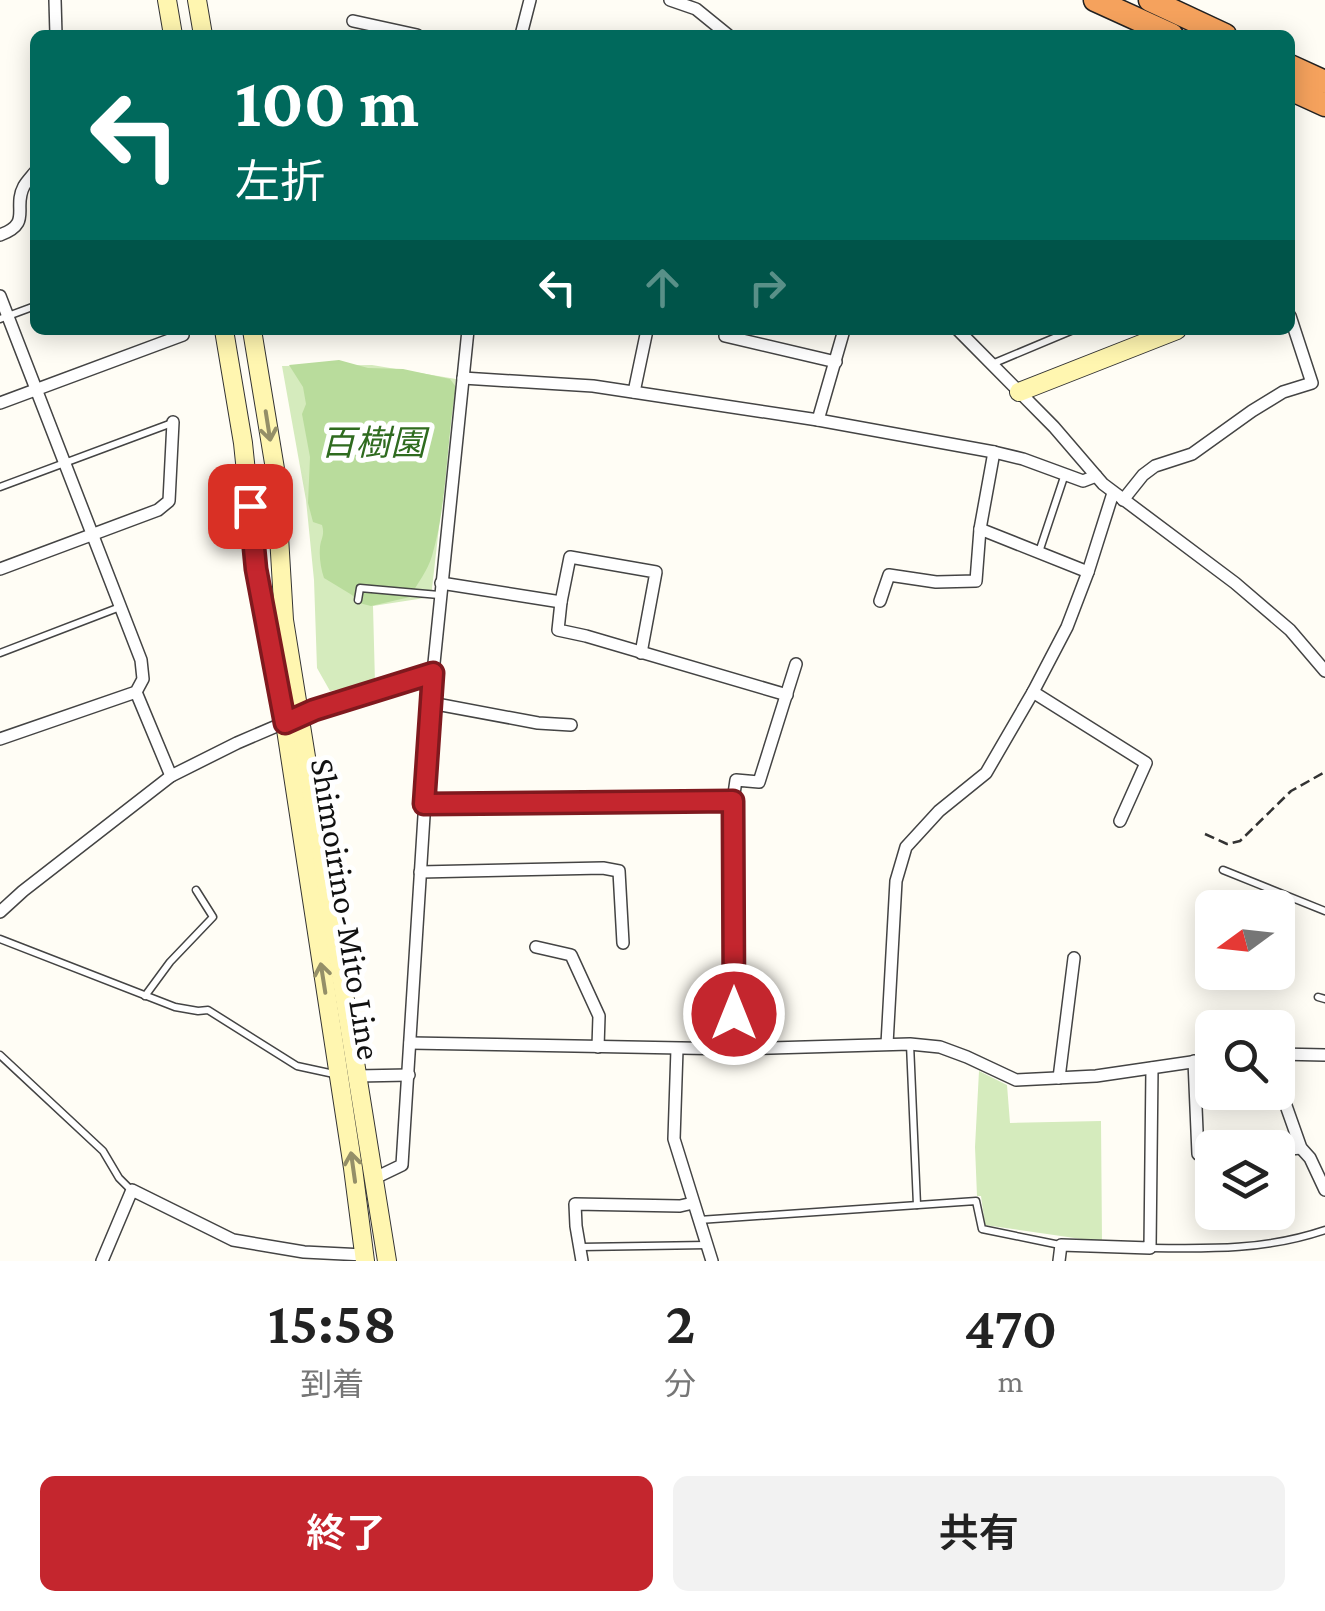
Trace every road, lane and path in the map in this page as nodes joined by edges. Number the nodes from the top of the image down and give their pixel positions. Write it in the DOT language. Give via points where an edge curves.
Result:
graph roads {
  1 [pos="55,0"];
  2 [pos="167,0"];
  3 [pos="197,0"];
  4 [pos="530,0"];
  5 [pos="670,0"];
  6 [pos="708,0"];
  7 [pos="1095,0"];
  8 [pos="1150,0"];
  9 [pos="696,9"];
  10 [pos="354,21"];
  11 [pos="56,30"];
  12 [pos="172,30"];
  13 [pos="202,30"];
  14 [pos="394,30"];
  15 [pos="522,30"];
  16 [pos="723,30"];
  17 [pos="1161,30"];
  18 [pos="1214,30"];
  19 [pos="1295,68"];
  20 [pos="1325,82"];
  21 [pos="1295,91"];
  22 [pos="1325,105"];
  23 [pos="30,178"];
  24 [pos="0,235"];
  25 [pos="0,296"];
  26 [pos="30,308"];
  27 [pos="3,317"];
  28 [pos="1295,331"];
  29 [pos="180,335"];
  30 [pos="225,335"];
  31 [pos="253,335"];
  32 [pos="467,335"];
  33 [pos="646,335"];
  34 [pos="843,335"];
  35 [pos="963,335"];
  36 [pos="1060,335"];
  37 [pos="1165,335"];
  38 [pos="725,336"];
  39 [pos="836,362"];
  40 [pos="991,364"];
  41 [pos="463,378"];
  42 [pos="35,389"];
  43 [pos="634,392"];
  44 [pos="1019,392"];
  45 [pos="0,402"];
  46 [pos="818,420"];
  47 [pos="173,422"];
  48 [pos="994,452"];
  49 [pos="65,463"];
  50 [pos="1066,474"];
  51 [pos="1096,476"];
  52 [pos="0,487"];
  53 [pos="1118,496"];
  54 [pos="980,530"];
  55 [pos="92,534"];
  56 [pos="1038,553"];
  57 [pos="0,570"];
  58 [pos="1088,572"];
  59 [pos="441,589"];
  60 [pos="358,600"];
  61 [pos="880,601"];
  62 [pos="562,602"];
  63 [pos="120,607"];
  64 [pos="641,652"];
  65 [pos="0,653"];
  66 [pos="796,664"];
  67 [pos="1325,672"];
  68 [pos="433,673"];
  69 [pos="136,692"];
  70 [pos="1033,692"];
  71 [pos="787,696"];
  72 [pos="432,703"];
  73 [pos="293,719"];
  74 [pos="571,726"];
  75 [pos="0,739"];
  76 [pos="1325,772"];
  77 [pos="171,776"];
  78 [pos="733,801"];
  79 [pos="424,804"];
  80 [pos="1120,821"];
  81 [pos="1205,834"];
  82 [pos="1223,870"];
  83 [pos="420,872"];
  84 [pos="196,890"];
  85 [pos="1325,911"];
  86 [pos="0,912"];
  87 [pos="0,939"];
  88 [pos="624,943"];
  89 [pos="536,948"];
  90 [pos="1074,958"];
  91 [pos="145,996"];
  92 [pos="410,1042"];
  93 [pos="888,1044"];
  94 [pos="910,1044"];
  95 [pos="598,1047"];
  96 [pos="676,1049"];
  97 [pos="734,1049"];
  98 [pos="1295,1054"];
  99 [pos="1325,1055"];
  100 [pos="0,1056"];
  101 [pos="1194,1061"];
  102 [pos="1152,1068"];
  103 [pos="348,1075"];
  104 [pos="409,1075"];
  105 [pos="1059,1078"];
  106 [pos="1288,1110"];
  107 [pos="1197,1130"];
  108 [pos="1301,1148"];
  109 [pos="1295,1149"];
  110 [pos="375,1178"];
  111 [pos="132,1190"];
  112 [pos="1325,1190"];
  113 [pos="693,1203"];
  114 [pos="917,1205"];
  115 [pos="698,1220"];
  116 [pos="1325,1230"];
  117 [pos="707,1245"];
  118 [pos="1061,1245"];
  119 [pos="1150,1248"];
  120 [pos="581,1254"];
  121 [pos="365,1258"];
  122 [pos="102,1261"];
  123 [pos="386,1261"];
  124 [pos="712,1261"];
  125 [pos="1059,1261"];
  1 -- 11 [label="street"];
  2 -- 12 [label="main road"];
  3 -- 13 [label="main road"];
  4 -- 15 [label="street"];
  5 -- 9 [label="street"];
  6 -- 9 [label="street"];
  7 -- 17 [label="highway"];
  8 -- 18 [label="highway"];
  9 -- 16 [label="street"];
  10 -- 14 [label="street"];
  19 -- 20 [label="highway"];
  21 -- 22 [label="highway"];
  23 -- 24 [label="street" via="22,188 20,222"];
  25 -- 27 [label="street"];
  26 -- 27 [label="lane"];
  27 -- 42 [label="street"];
  28 -- 53 [label="street" via="1312,384 1284,392 1192,454 1155,466"];
  29 -- 42 [label="street"];
  30 -- 73 [label="main road, Shimoirino-Mito Line" via="256,569"];
  31 -- 73 [label="main road, Shimoirino-Mito Line, one-way" via="275,468"];
  32 -- 41 [label="street"];
  33 -- 43 [label="street"];
  34 -- 39 [label="street"];
  35 -- 40 [label="street"];
  36 -- 40 [label="lane"];
  37 -- 44 [label="main road"];
  38 -- 39 [label="street"];
  39 -- 46 [label="street"];
  40 -- 44 [label="street"];
  41 -- 43 [label="street"];
  41 -- 59 [label="street"];
  42 -- 45 [label="street"];
  42 -- 49 [label="street"];
  43 -- 46 [label="street"];
  44 -- 51 [label="street"];
  46 -- 48 [label="street"];
  47 -- 49 [label="lane"];
  47 -- 55 [label="street" via="169,501"];
  48 -- 50 [label="street"];
  48 -- 54 [label="street"];
  49 -- 52 [label="lane"];
  49 -- 55 [label="street"];
  50 -- 51 [label="street" via="1083,481"];
  50 -- 56 [label="lane"];
  51 -- 53 [label="street"];
  53 -- 58 [label="street"];
  53 -- 67 [label="street" via="1249,594"];
  54 -- 56 [label="street"];
  54 -- 61 [label="street" via="976,581 889,574"];
  55 -- 57 [label="street"];
  55 -- 63 [label="street"];
  56 -- 58 [label="street"];
  58 -- 70 [label="street"];
  59 -- 60 [label="lane" via="360,588"];
  59 -- 62 [label="street"];
  59 -- 68 [label="street"];
  62 -- 64 [label="street" via="558,630"];
  62 -- 64 [label="street" via="570,557 656,572"];
  63 -- 65 [label="lane"];
  63 -- 69 [label="street" via="141,660 144,679"];
  64 -- 71 [label="street"];
  66 -- 71 [label="street"];
  68 -- 72 [label="street"];
  68 -- 73 [label="street"];
  69 -- 75 [label="street"];
  69 -- 77 [label="street"];
  70 -- 80 [label="street" via="1146,763"];
  70 -- 93 [label="street" via="986,774 906,847 896,881"];
  71 -- 78 [label="street" via="759,782 736,780"];
  72 -- 74 [label="street"];
  72 -- 79 [label="street"];
  73 -- 77 [label="street"];
  73 -- 103 [label="main road, Shimoirino-Mito Line"];
  76 -- 81 [label="path" via="1291,791 1240,841 1228,844"];
  77 -- 86 [label="street"];
  78 -- 79 [label="street"];
  78 -- 97 [label="street"];
  79 -- 83 [label="street"];
  82 -- 85 [label="lane"];
  83 -- 88 [label="street" via="619,870"];
  83 -- 92 [label="street"];
  84 -- 91 [label="lane" via="213,916"];
  87 -- 91 [label="lane"];
  89 -- 95 [label="street" via="572,954 598,1016"];
  90 -- 105 [label="street"];
  91 -- 103 [label="lane" via="208,1010 298,1066"];
  92 -- 95 [label="street"];
  92 -- 104 [label="street"];
  93 -- 94 [label="street"];
  93 -- 97 [label="street"];
  94 -- 105 [label="street" via="940,1047 1016,1080"];
  94 -- 114 [label="lane"];
  95 -- 96 [label="street"];
  96 -- 97 [label="street"];
  96 -- 113 [label="street" via="674,1139"];
  98 -- 99 [label="street"];
  100 -- 111 [label="lane" via="103,1151"];
  101 -- 102 [label="street"];
  101 -- 107 [label="street"];
  102 -- 105 [label="street"];
  102 -- 119 [label="street"];
  103 -- 104 [label="street"];
  103 -- 110 [label="main road, Shimoirino-Mito Line"];
  121 -- 103 [label="main road, Shimoirino-Mito Line, one-way"];
  104 -- 110 [label="street" via="402,1165"];
  106 -- 108 [label="street"];
  108 -- 109 [label="street"];
  108 -- 112 [label="street"];
  110 -- 123 [label="main road, Shimoirino-Mito Line"];
  111 -- 121 [label="street" via="233,1240"];
  111 -- 122 [label="street"];
  113 -- 115 [label="street"];
  113 -- 120 [label="street" via="576,1204"];
  114 -- 115 [label="lane"];
  114 -- 118 [label="lane" via="976,1202 982,1229"];
  115 -- 117 [label="street"];
  116 -- 119 [label="lane" via="1226,1250"];
  117 -- 120 [label="lane"];
  117 -- 124 [label="street"];
  118 -- 119 [label="street"];
  118 -- 125 [label="street"];
}
